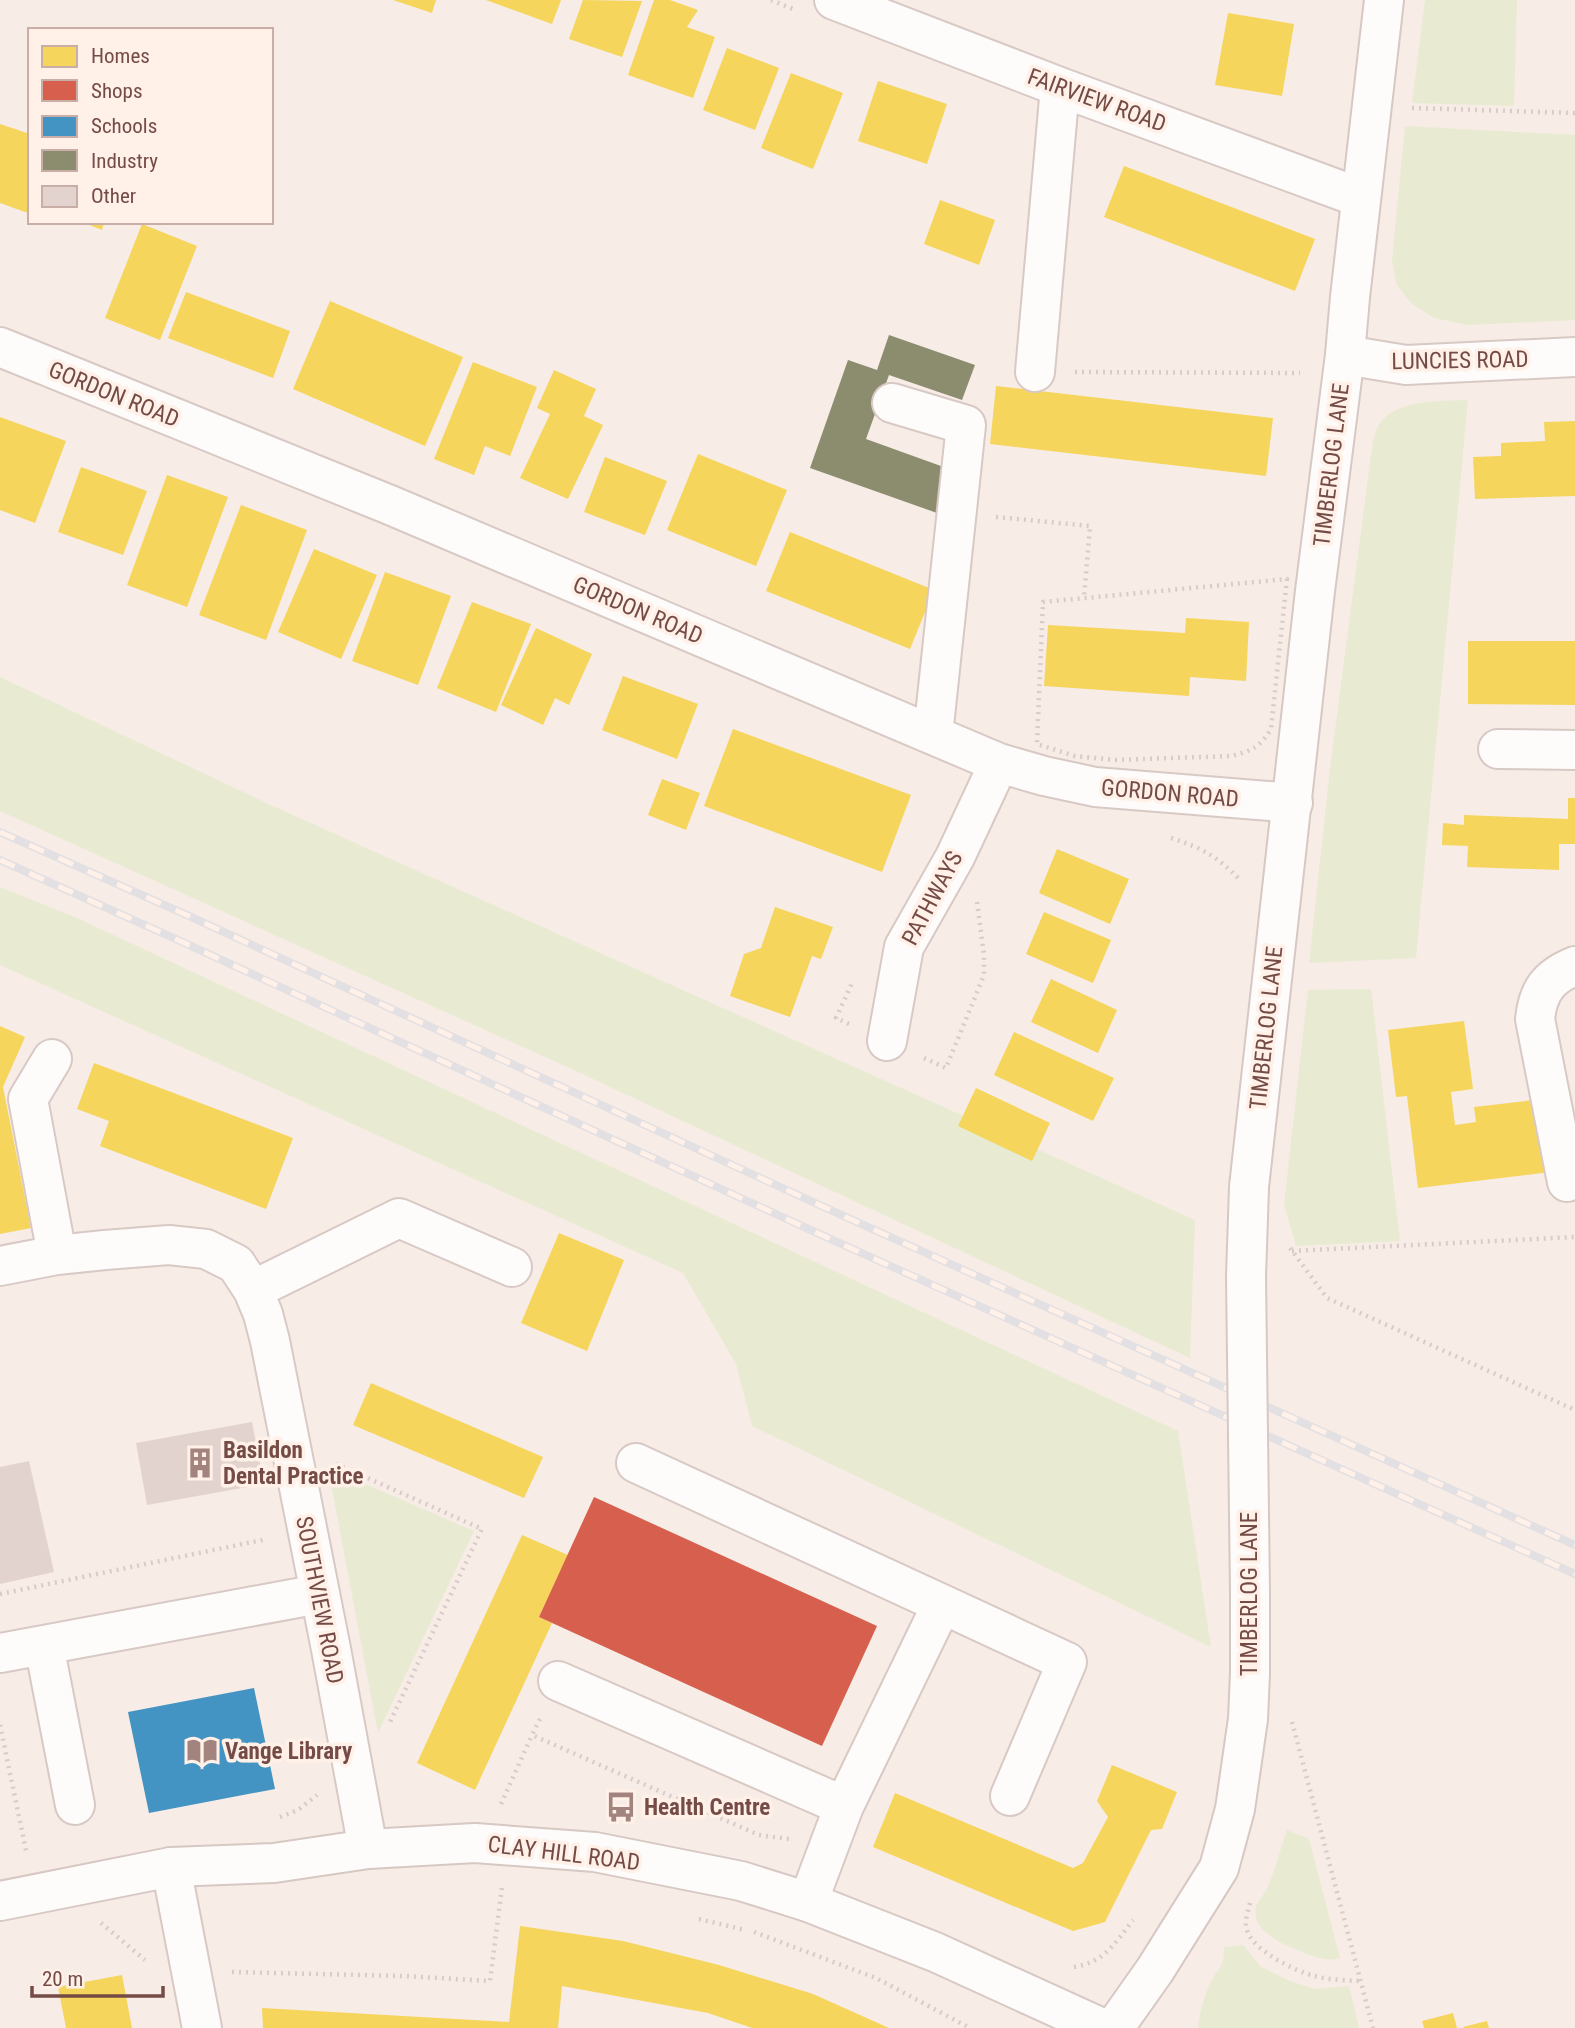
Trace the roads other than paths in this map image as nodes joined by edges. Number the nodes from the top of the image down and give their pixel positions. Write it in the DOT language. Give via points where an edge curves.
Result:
graph roads {
  1 [pos="834,0"];
  2 [pos="1384,0"];
  3 [pos="1060,87"];
  4 [pos="1361,198"];
  5 [pos="0,347"];
  6 [pos="1345,355"];
  7 [pos="1575,357"];
  8 [pos="1035,372"];
  9 [pos="891,403"];
  10 [pos="933,735"];
  11 [pos="1498,750"];
  12 [pos="1575,750"];
  13 [pos="999,763"];
  14 [pos="1293,803"];
  15 [pos="1575,966"];
  16 [pos="887,1041"];
  17 [pos="52,1059"];
  18 [pos="1567,1182"];
  19 [pos="57,1255"];
  20 [pos="0,1266"];
  21 [pos="512,1267"];
  22 [pos="253,1290"];
  23 [pos="636,1463"];
  24 [pos="319,1594"];
  25 [pos="942,1604"];
  26 [pos="44,1645"];
  27 [pos="0,1653"];
  28 [pos="558,1681"];
  29 [pos="1010,1796"];
  30 [pos="75,1805"];
  31 [pos="844,1806"];
  32 [pos="368,1849"];
  33 [pos="171,1867"];
  34 [pos="0,1901"];
  35 [pos="808,1902"];
  36 [pos="202,2028"];
  37 [pos="1101,2028"];
  38 [pos="1114,2028"];
  1 -- 3 [label="street, FAIRVIEW ROAD"];
  2 -- 4 [label="street, TIMBERLOG LANE"];
  3 -- 4 [label="street, FAIRVIEW ROAD"];
  3 -- 8 [label="street"];
  4 -- 6 [label="street, TIMBERLOG LANE"];
  5 -- 10 [label="street, GORDON ROAD" via="390,505"];
  6 -- 7 [label="street, LUNCIES ROAD" via="1406,365"];
  6 -- 14 [label="street, TIMBERLOG LANE"];
  9 -- 10 [label="street" via="967,425"];
  10 -- 13 [label="street, GORDON ROAD"];
  11 -- 12 [label="street"];
  13 -- 14 [label="street, GORDON ROAD" via="1095,787"];
  13 -- 16 [label="street, PATHWAYS" via="955,857 904,947"];
  14 -- 38 [label="street, TIMBERLOG LANE, bridge" via="1249,1187 1248,1719 1219,1868"];
  15 -- 18 [label="street" via="1548,983 1537,1002 1535,1019"];
  17 -- 19 [label="street" via="28,1099"];
  19 -- 20 [label="street, SOUTHVIEW ROAD"];
  19 -- 22 [label="street, SOUTHVIEW ROAD" via="169,1245 206,1249 236,1264"];
  21 -- 22 [label="street" via="399,1218"];
  22 -- 24 [label="street, SOUTHVIEW ROAD" via="270,1341"];
  23 -- 25 [label="street"];
  24 -- 26 [label="street"];
  24 -- 32 [label="street, SOUTHVIEW ROAD"];
  25 -- 29 [label="street" via="1067,1662"];
  25 -- 31 [label="street"];
  26 -- 27 [label="street"];
  26 -- 30 [label="street"];
  28 -- 31 [label="street"];
  31 -- 35 [label="street"];
  32 -- 33 [label="street, CLAY HILL ROAD" via="274,1863"];
  32 -- 35 [label="street, CLAY HILL ROAD" via="475,1843 595,1852 741,1881"];
  33 -- 34 [label="street, CLAY HILL ROAD"];
  33 -- 36 [label="street"];
  35 -- 37 [label="street, CLAY HILL ROAD" via="935,1952"];
}
